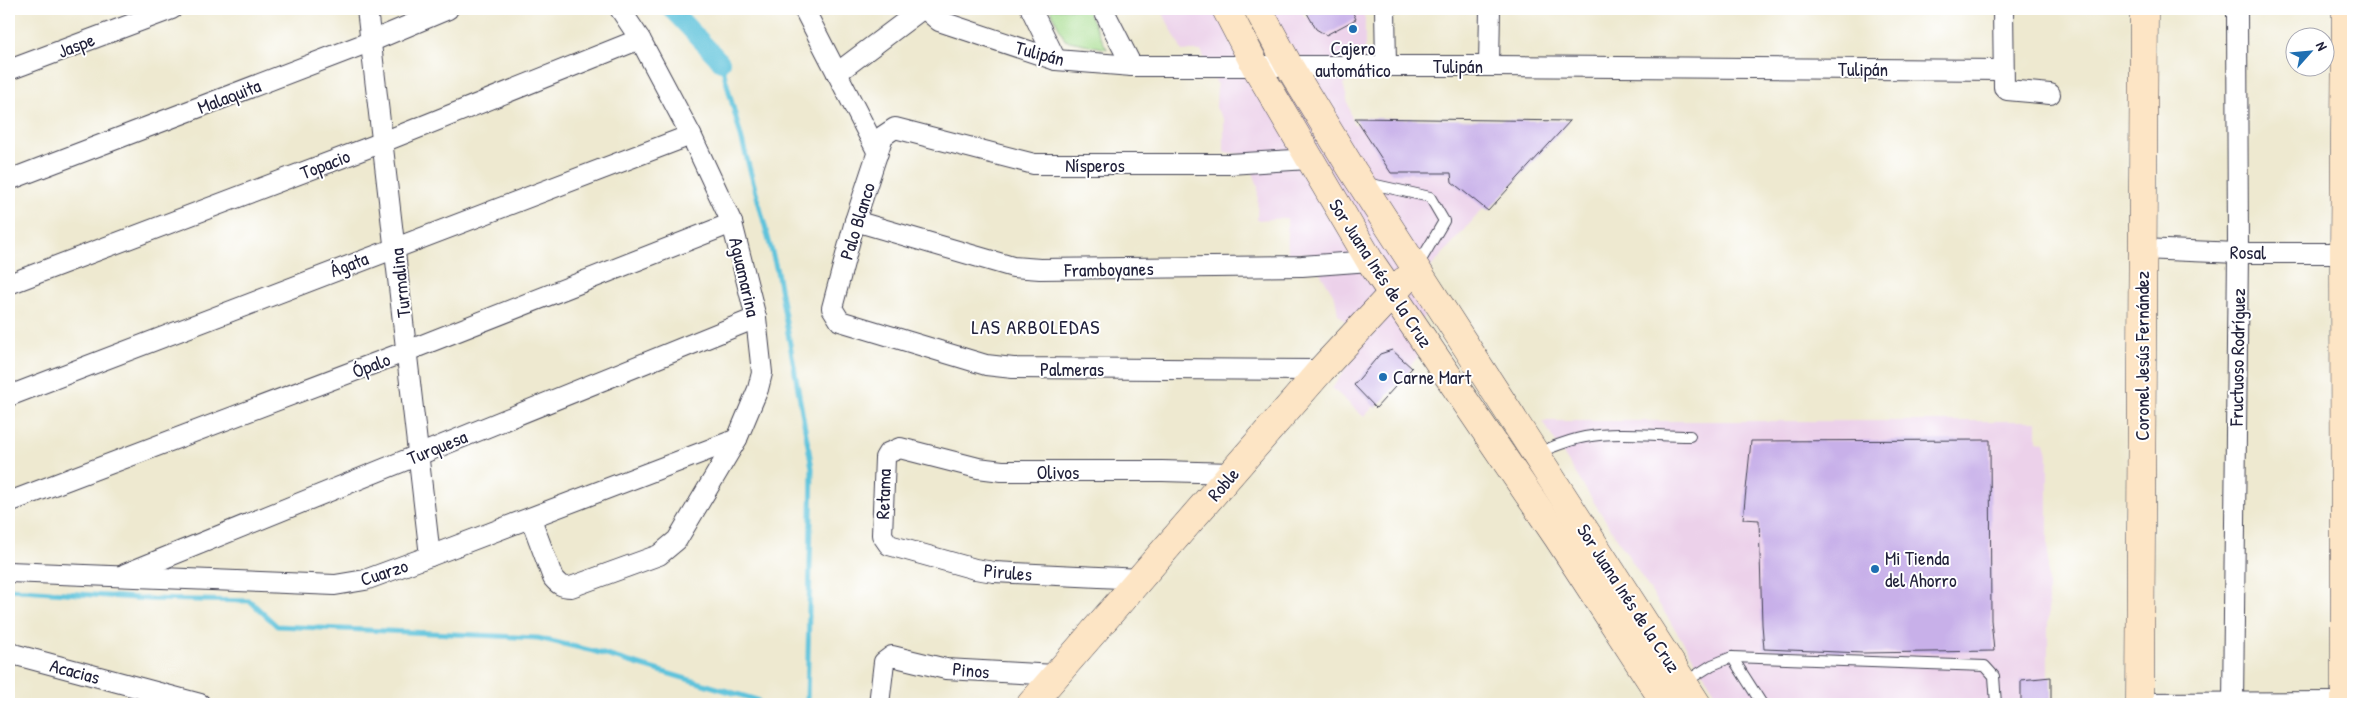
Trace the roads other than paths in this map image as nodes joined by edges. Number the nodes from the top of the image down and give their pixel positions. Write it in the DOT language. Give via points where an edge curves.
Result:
graph roads {
  1 [pos="172,9"];
  2 [pos="367,9"];
  3 [pos="448,9"];
  4 [pos="620,9"];
  5 [pos="804,9"];
  6 [pos="923,9"];
  7 [pos="1031,9"];
  8 [pos="1103,9"];
  9 [pos="1226,9"];
  10 [pos="1258,9"];
  11 [pos="1385,9"];
  12 [pos="1490,9"];
  13 [pos="2003,9"];
  14 [pos="2144,9"];
  15 [pos="2237,9"];
  16 [pos="2346,9"];
  17 [pos="640,39"];
  18 [pos="372,41"];
  19 [pos="1056,60"];
  20 [pos="1386,65"];
  21 [pos="1132,66"];
  22 [pos="1289,66"];
  23 [pos="1489,66"];
  24 [pos="1256,67"];
  25 [pos="9,70"];
  26 [pos="837,74"];
  27 [pos="2003,77"];
  28 [pos="2050,94"];
  29 [pos="887,132"];
  30 [pos="691,135"];
  31 [pos="383,142"];
  32 [pos="878,152"];
  33 [pos="1309,159"];
  34 [pos="9,180"];
  35 [pos="1361,182"];
  36 [pos="855,221"];
  37 [pos="732,223"];
  38 [pos="396,246"];
  39 [pos="2142,249"];
  40 [pos="2238,253"];
  41 [pos="2348,253"];
  42 [pos="1370,262"];
  43 [pos="1417,268"];
  44 [pos="9,284"];
  45 [pos="1392,294"];
  46 [pos="833,313"];
  47 [pos="756,318"];
  48 [pos="407,351"];
  49 [pos="1321,370"];
  50 [pos="9,396"];
  51 [pos="1690,436"];
  52 [pos="737,439"];
  53 [pos="888,453"];
  54 [pos="420,454"];
  55 [pos="1536,454"];
  56 [pos="1232,473"];
  57 [pos="9,502"];
  58 [pos="531,520"];
  59 [pos="882,535"];
  60 [pos="430,556"];
  61 [pos="9,572"];
  62 [pos="118,576"];
  63 [pos="1142,579"];
  64 [pos="9,653"];
  65 [pos="1732,657"];
  66 [pos="1056,675"];
  67 [pos="1690,694"];
  68 [pos="2233,703"];
  69 [pos="2345,703"];
  70 [pos="200,704"];
  71 [pos="879,704"];
  72 [pos="1031,704"];
  73 [pos="1666,704"];
  74 [pos="1762,704"];
  75 [pos="1996,704"];
  76 [pos="2140,704"];
  1 -- 25 [label="street, Jaspe"];
  2 -- 18 [label="street, Turmalina"];
  3 -- 18 [label="street, Malaquita"];
  4 -- 17 [label="street, Aguamarina"];
  5 -- 26 [label="street"];
  6 -- 19 [label="street, Tulipán" via="939,21"];
  6 -- 26 [label="street"];
  7 -- 19 [label="street"];
  8 -- 21 [label="street"];
  9 -- 24 [label="street, Sor Juana Inés de la Cruz"];
  10 -- 22 [label="street, Sor Juana Inés de la Cruz"];
  11 -- 20 [label="street"];
  12 -- 23 [label="street"];
  13 -- 27 [label="street"];
  14 -- 39 [label="street, Coronel Jesús Fernández"];
  15 -- 40 [label="street, Fructuoso Rodríguez"];
  16 -- 41 [label="street"];
  17 -- 30 [label="street, Aguamarina"];
  17 -- 31 [label="street, Topacio"];
  18 -- 31 [label="street, Turmalina"];
  18 -- 34 [label="street, Malaquita"];
  19 -- 21 [label="street, Tulipán"];
  20 -- 22 [label="street, Tulipán"];
  20 -- 23 [label="street, Tulipán"];
  21 -- 24 [label="street, Tulipán"];
  22 -- 24 [label="street, Tulipán"];
  22 -- 35 [label="street, Sor Juana Inés de la Cruz"];
  23 -- 27 [label="street, Tulipán"];
  24 -- 33 [label="street, Sor Juana Inés de la Cruz"];
  26 -- 32 [label="street"];
  27 -- 28 [label="street, Tulipán" via="2008,90"];
  29 -- 32 [label="street, Palo Blanco"];
  29 -- 33 [label="street, Nísperos" via="895,128 1034,164 1229,164"];
  30 -- 37 [label="street, Aguamarina"];
  30 -- 38 [label="street, Ágata"];
  31 -- 38 [label="street, Turmalina"];
  31 -- 44 [label="street, Topacio"];
  32 -- 36 [label="street, Palo Blanco"];
  33 -- 42 [label="street, Sor Juana Inés de la Cruz"];
  35 -- 43 [label="street, Sor Juana Inés de la Cruz"];
  35 -- 43 [label="lane" via="1430,197 1444,221"];
  36 -- 42 [label="street, Framboyanes" via="1013,267 1302,266"];
  36 -- 46 [label="street, Palo Blanco"];
  37 -- 47 [label="street, Aguamarina"];
  37 -- 48 [label="street, Ópalo"];
  38 -- 48 [label="street, Turmalina"];
  38 -- 50 [label="street, Ágata"];
  39 -- 40 [label="street, Rosal"];
  39 -- 76 [label="street, Coronel Jesús Fernández"];
  40 -- 41 [label="street, Rosal"];
  40 -- 68 [label="street, Fructuoso Rodríguez"];
  41 -- 69 [label="street"];
  42 -- 45 [label="street, Sor Juana Inés de la Cruz"];
  43 -- 45 [label="street, Roble"];
  43 -- 55 [label="street, Sor Juana Inés de la Cruz"];
  45 -- 49 [label="street, Roble"];
  45 -- 73 [label="street, Sor Juana Inés de la Cruz"];
  46 -- 49 [label="street, Palmeras" via="840,321 986,365 1013,368"];
  47 -- 52 [label="street, Aguamarina" via="762,373"];
  47 -- 54 [label="street, Turquesa"];
  48 -- 54 [label="street, Turmalina"];
  48 -- 57 [label="street, Ópalo"];
  49 -- 56 [label="street, Roble"];
  51 -- 55 [label="lane" via="1586,437"];
  52 -- 58 [label="street, Cuarzo"];
  52 -- 58 [label="street, Aguamarina" via="677,540 659,555 564,587 553,578"];
  53 -- 56 [label="street, Olivos" via="900,448 1002,471"];
  53 -- 59 [label="street, Retama" via="885,458"];
  54 -- 60 [label="street, Turmalina"];
  54 -- 62 [label="street, Turquesa"];
  55 -- 67 [label="street, Sor Juana Inés de la Cruz"];
  56 -- 63 [label="street, Roble"];
  58 -- 60 [label="street, Cuarzo"];
  59 -- 63 [label="street, Pirules" via="889,545 975,569"];
  60 -- 62 [label="street, Cuarzo" via="366,580 335,585"];
  61 -- 62 [label="street, Cuarzo"];
  63 -- 66 [label="street, Roble"];
  64 -- 70 [label="street, Acacias"];
  65 -- 67 [label="lane" via="1712,666"];
  65 -- 74 [label="lane"];
  65 -- 75 [label="lane" via="1984,666 1994,676"];
  66 -- 71 [label="street, Pinos" via="971,671 892,656 884,662"];
  66 -- 72 [label="street, Roble"];
  68 -- 69 [label="street"];
  68 -- 76 [label="street"];
}
